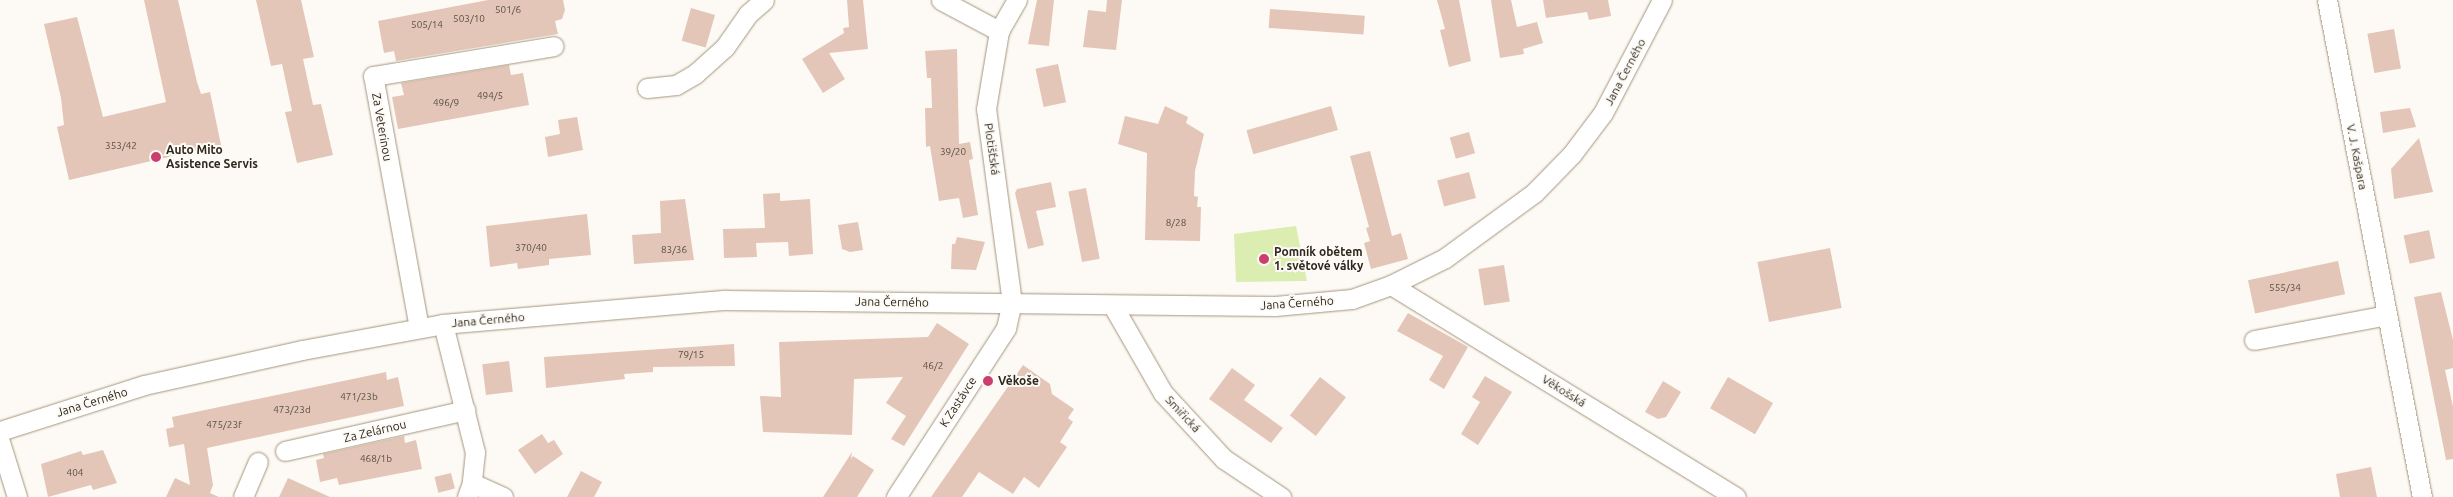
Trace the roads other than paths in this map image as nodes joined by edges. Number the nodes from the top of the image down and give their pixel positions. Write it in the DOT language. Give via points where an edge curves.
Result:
graph roads {
  1 [pos="764,0"];
  2 [pos="941,0"];
  3 [pos="1017,0"];
  4 [pos="1662,0"];
  5 [pos="2327,0"];
  6 [pos="999,31"];
  7 [pos="554,46"];
  8 [pos="647,88"];
  9 [pos="1391,284"];
  10 [pos="1012,303"];
  11 [pos="1113,306"];
  12 [pos="2387,315"];
  13 [pos="443,324"];
  14 [pos="419,328"];
  15 [pos="2254,340"];
  16 [pos="465,410"];
  17 [pos="0,430"];
  18 [pos="0,442"];
  19 [pos="286,451"];
  20 [pos="258,462"];
  21 [pos="470,490"];
  22 [pos="17,497"];
  23 [pos="243,497"];
  24 [pos="503,497"];
  25 [pos="896,497"];
  26 [pos="1281,497"];
  27 [pos="1736,497"];
  28 [pos="2422,497"];
  1 -- 8 [label="street" via="748,14 725,47 695,74 676,84"];
  2 -- 6 [label="street"];
  3 -- 6 [label="street, Plotišťská"];
  4 -- 9 [label="street, Jana Černého" via="1617,89 1572,154 1534,193 1494,225 1445,258"];
  5 -- 12 [label="street, V. J. Kašpara"];
  6 -- 10 [label="street, Plotišťská" via="986,109"];
  7 -- 14 [label="street, Za Veterinou" via="373,76"];
  9 -- 11 [label="street, Jana Černého" via="1352,298 1303,305"];
  9 -- 27 [label="street, Věkošská"];
  10 -- 11 [label="street, Jana Černého"];
  10 -- 13 [label="street, Jana Černého" via="725,300"];
  10 -- 25 [label="street, K Zastávce" via="1006,328"];
  11 -- 26 [label="street, Smiřická" via="1163,393 1224,459"];
  12 -- 15 [label="street"];
  12 -- 28 [label="street, V. J. Kašpara"];
  13 -- 14 [label="street, Jana Černého"];
  13 -- 16 [label="street"];
  14 -- 17 [label="street, Jana Černého" via="144,385"];
  16 -- 19 [label="street, Za Zelárnou"];
  16 -- 21 [label="street" via="475,452"];
  18 -- 22 [label="street"];
  20 -- 23 [label="street"];
  21 -- 24 [label="street"];
}
